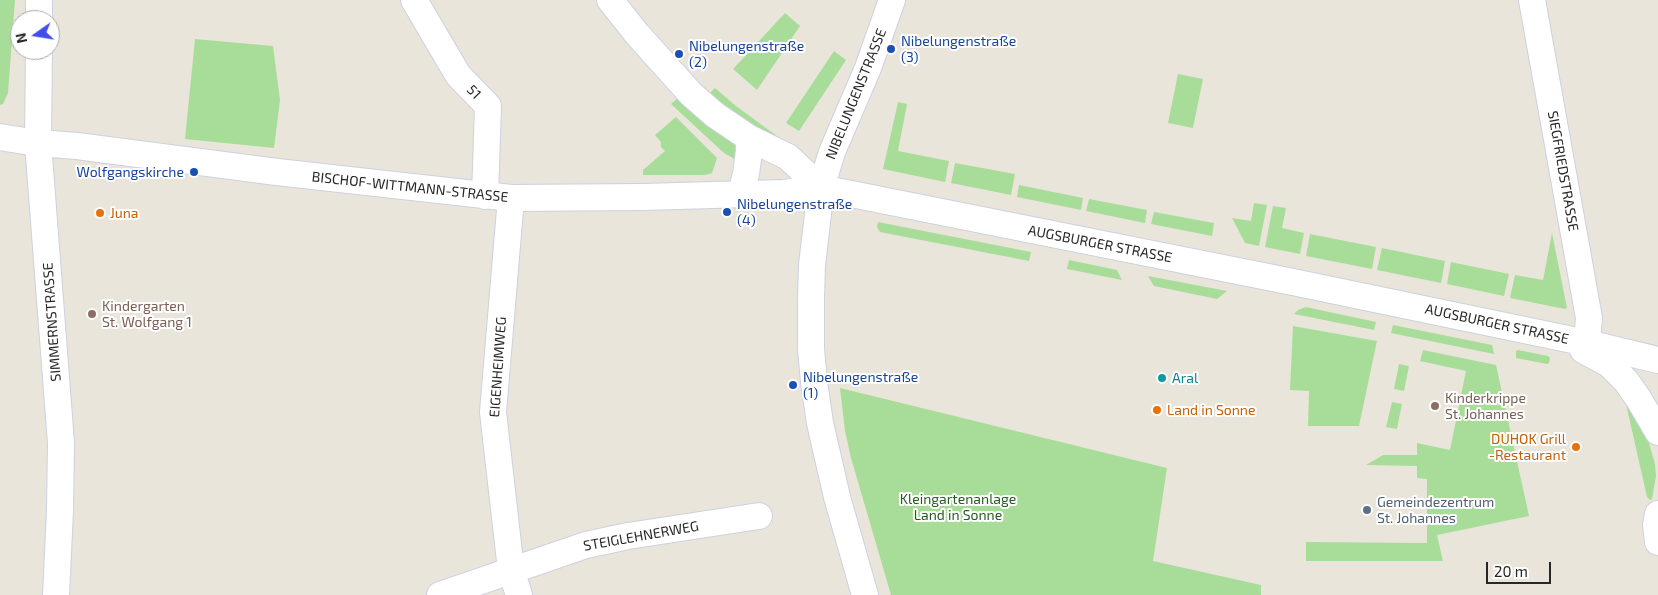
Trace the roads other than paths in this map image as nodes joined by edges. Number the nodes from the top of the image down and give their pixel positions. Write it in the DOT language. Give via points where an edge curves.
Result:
graph roads {
  1 [pos="414,0"];
  2 [pos="610,0"];
  3 [pos="892,0"];
  4 [pos="1532,0"];
  5 [pos="39,60"];
  6 [pos="0,137"];
  7 [pos="749,138"];
  8 [pos="38,143"];
  9 [pos="821,188"];
  10 [pos="741,193"];
  11 [pos="485,196"];
  12 [pos="511,198"];
  13 [pos="1558,337"];
  14 [pos="1587,343"];
  15 [pos="1658,360"];
  16 [pos="1658,432"];
  17 [pos="1658,514"];
  18 [pos="759,516"];
  19 [pos="1658,542"];
  20 [pos="511,570"];
  21 [pos="56,595"];
  22 [pos="440,595"];
  23 [pos="519,595"];
  24 [pos="865,595"];
  1 -- 11 [label="street, 51" via="458,75 488,106"];
  2 -- 7 [label="street" via="691,94"];
  3 -- 9 [label="street, NIBELUNGENSTRASSE"];
  4 -- 14 [label="street, SIEGFRIEDSTRASSE" via="1590,318"];
  5 -- 8 [label="street, SIMMERNSTRASSE"];
  6 -- 8 [label="street, BISCHOF-WITTMANN-STRASSE"];
  7 -- 9 [label="street" via="788,157"];
  7 -- 10 [label="street"];
  8 -- 11 [label="street, BISCHOF-WITTMANN-STRASSE"];
  8 -- 21 [label="street, SIMMERNSTRASSE" via="61,443"];
  9 -- 10 [label="street, BISCHOF-WITTMANN-STRASSE" via="784,193"];
  9 -- 13 [label="street, AUGSBURGER STRASSE"];
  9 -- 24 [label="street, NIBELUNGENSTRASSE" via="812,266 814,382 828,463"];
  10 -- 12 [label="street, BISCHOF-WITTMANN-STRASSE"];
  11 -- 12 [label="street, BISCHOF-WITTMANN-STRASSE"];
  12 -- 20 [label="street, EIGENHEIMWEG" via="493,412"];
  13 -- 14 [label="street, AUGSBURGER STRASSE"];
  13 -- 16 [label="street" via="1615,369 1631,388"];
  14 -- 15 [label="street, AUGSBURGER STRASSE"];
  17 -- 19 [label="street"];
  18 -- 20 [label="street, STEIGLEHNERWEG" via="586,545"];
  20 -- 22 [label="street, STEIGLEHNERWEG"];
  20 -- 23 [label="street, EIGENHEIMWEG"];
}
